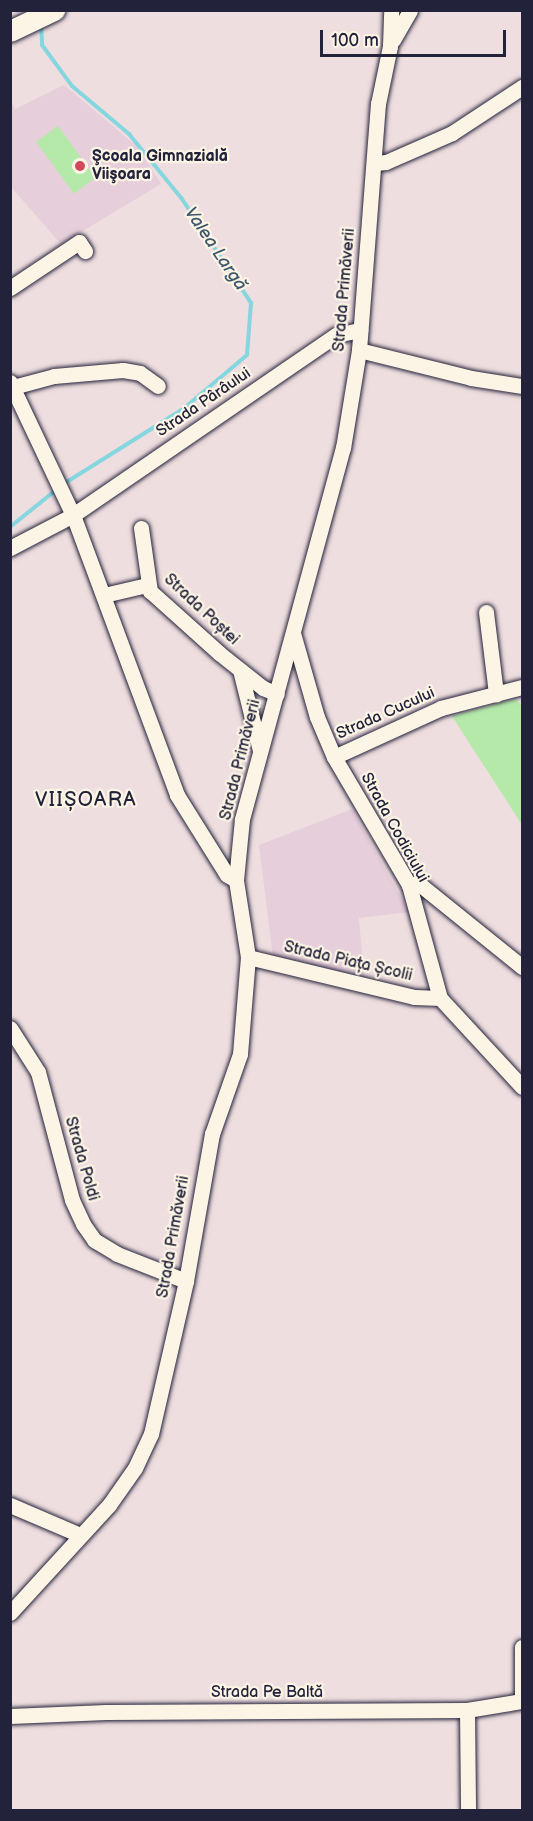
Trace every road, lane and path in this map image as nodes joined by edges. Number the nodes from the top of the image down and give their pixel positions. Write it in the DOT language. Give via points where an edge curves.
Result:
graph roads {
  1 [pos="391,10"];
  2 [pos="410,10"];
  3 [pos="53,11"];
  4 [pos="10,31"];
  5 [pos="390,46"];
  6 [pos="522,87"];
  7 [pos="375,163"];
  8 [pos="85,251"];
  9 [pos="10,288"];
  10 [pos="360,330"];
  11 [pos="359,350"];
  12 [pos="12,385"];
  13 [pos="158,386"];
  14 [pos="522,386"];
  15 [pos="69,509"];
  16 [pos="141,528"];
  17 [pos="10,548"];
  18 [pos="147,585"];
  19 [pos="104,596"];
  20 [pos="486,612"];
  21 [pos="293,633"];
  22 [pos="240,670"];
  23 [pos="522,687"];
  24 [pos="277,694"];
  25 [pos="496,694"];
  26 [pos="261,753"];
  27 [pos="334,757"];
  28 [pos="236,880"];
  29 [pos="409,885"];
  30 [pos="248,957"];
  31 [pos="522,967"];
  32 [pos="440,998"];
  33 [pos="10,1028"];
  34 [pos="522,1087"];
  35 [pos="186,1281"];
  36 [pos="10,1505"];
  37 [pos="80,1535"];
  38 [pos="10,1614"];
  39 [pos="522,1647"];
  40 [pos="522,1701"];
  41 [pos="467,1710"];
  42 [pos="10,1716"];
  43 [pos="468,1810"];
  1 -- 5 [label="street"];
  2 -- 5 [label="street"];
  3 -- 4 [label="main road"];
  5 -- 7 [label="street, Strada Primăverii" via="378,104"];
  6 -- 7 [label="street" via="452,133 386,162"];
  7 -- 10 [label="street, Strada Primăverii"];
  8 -- 9 [label="street" via="80,242"];
  10 -- 11 [label="street, Strada Primăverii"];
  10 -- 15 [label="street, Strada Pârâului" via="336,335"];
  11 -- 14 [label="street" via="471,378"];
  11 -- 21 [label="street, Strada Primăverii" via="343,448"];
  12 -- 13 [label="street" via="54,376 123,370 140,373"];
  12 -- 15 [label="street"];
  15 -- 17 [label="street, Strada Pârâului"];
  15 -- 19 [label="street"];
  16 -- 18 [label="street, Strada Poștei"];
  18 -- 19 [label="street"];
  18 -- 22 [label="street, Strada Poștei" via="164,605"];
  19 -- 28 [label="street" via="177,795 226,875"];
  20 -- 25 [label="street"];
  21 -- 24 [label="street, Strada Primăverii"];
  21 -- 27 [label="street, Strada Codiciului" via="317,717"];
  22 -- 24 [label="street, Strada Poștei"];
  22 -- 26 [label="street"];
  23 -- 25 [label="street, Strada Cucului"];
  24 -- 26 [label="street, Strada Primăverii"];
  25 -- 27 [label="street, Strada Cucului" via="441,708"];
  26 -- 28 [label="street, Strada Primăverii" via="242,819"];
  27 -- 29 [label="street, Strada Codiciului"];
  28 -- 30 [label="street, Strada Primăverii"];
  29 -- 31 [label="street" via="418,883"];
  29 -- 32 [label="street, Strada Codiciului"];
  30 -- 32 [label="street, Strada Piața Școlii" via="414,997"];
  30 -- 35 [label="street, Strada Primăverii" via="240,1054 212,1134"];
  32 -- 34 [label="street, Strada Codiciului"];
  33 -- 35 [label="street, Strada Poldi" via="38,1072 72,1200 94,1240 117,1254"];
  35 -- 37 [label="street, Strada Primăverii" via="151,1434 135,1468 109,1505"];
  36 -- 37 [label="street"];
  37 -- 38 [label="street, Strada Primăverii"];
  39 -- 40 [label="street"];
  40 -- 41 [label="street, Strada Pe Baltă"];
  41 -- 42 [label="street, Strada Pe Baltă"];
  41 -- 43 [label="street"];
}
